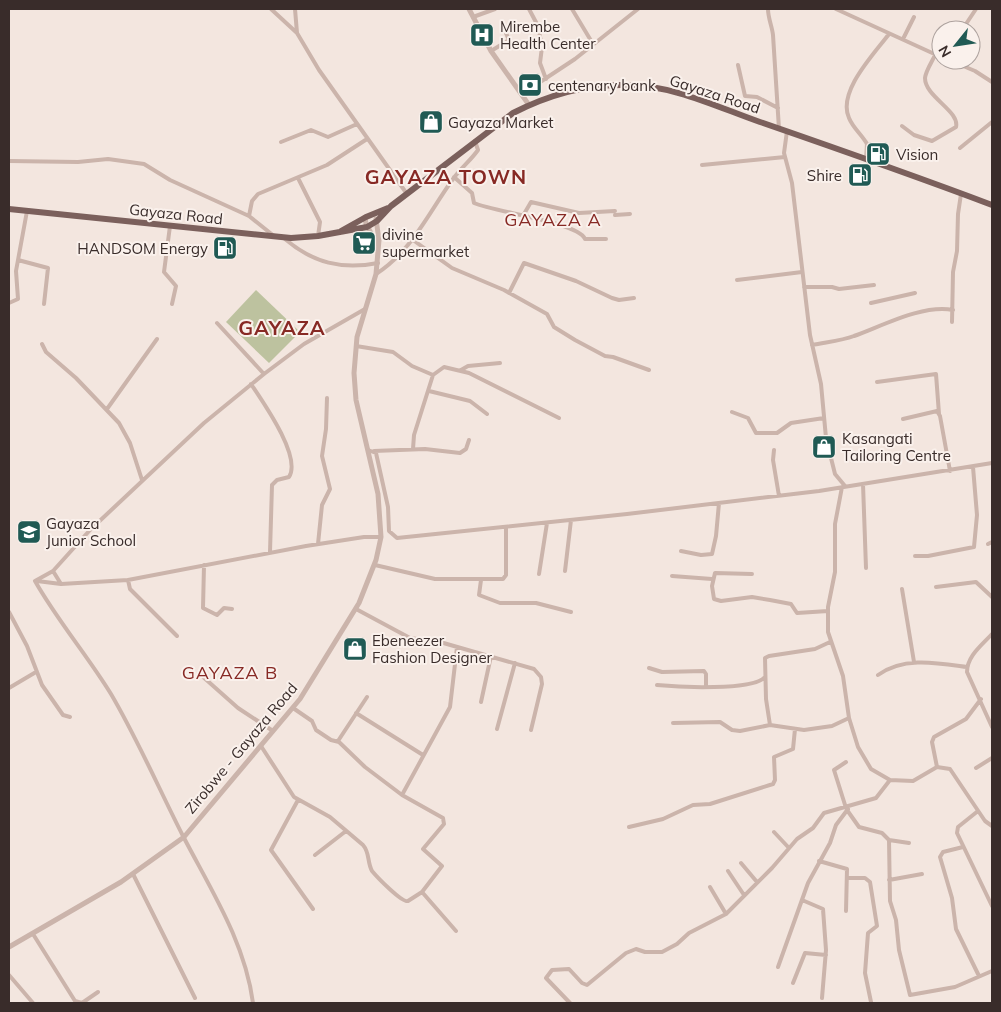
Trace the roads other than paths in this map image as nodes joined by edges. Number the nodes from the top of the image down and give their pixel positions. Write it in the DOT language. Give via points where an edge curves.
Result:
graph roads {
  1 [pos="271,9"];
  2 [pos="295,9"];
  3 [pos="469,9"];
  4 [pos="495,9"];
  5 [pos="529,9"];
  6 [pos="572,9"];
  7 [pos="638,9"];
  8 [pos="768,9"];
  9 [pos="836,9"];
  10 [pos="976,9"];
  11 [pos="473,17"];
  12 [pos="914,17"];
  13 [pos="969,20"];
  14 [pos="506,31"];
  15 [pos="298,33"];
  16 [pos="889,34"];
  17 [pos="904,39"];
  18 [pos="593,44"];
  19 [pos="491,51"];
  20 [pos="931,54"];
  21 [pos="931,64"];
  22 [pos="738,65"];
  23 [pos="973,70"];
  24 [pos="546,79"];
  25 [pos="992,82"];
  26 [pos="522,94"];
  27 [pos="527,104"];
  28 [pos="778,108"];
  29 [pos="992,122"];
  30 [pos="358,124"];
  31 [pos="902,126"];
  32 [pos="779,128"];
  33 [pos="787,131"];
  34 [pos="367,139"];
  35 [pos="475,141"];
  36 [pos="282,142"];
  37 [pos="960,148"];
  38 [pos="785,157"];
  39 [pos="866,159"];
  40 [pos="9,161"];
  41 [pos="702,165"];
  42 [pos="454,177"];
  43 [pos="298,178"];
  44 [pos="407,194"];
  45 [pos="961,194"];
  46 [pos="992,205"];
  47 [pos="391,206"];
  48 [pos="9,209"];
  49 [pos="27,211"];
  50 [pos="524,214"];
  51 [pos="630,214"];
  52 [pos="249,216"];
  53 [pos="367,216"];
  54 [pos="377,221"];
  55 [pos="170,226"];
  56 [pos="368,227"];
  57 [pos="340,232"];
  58 [pos="274,236"];
  59 [pos="318,236"];
  60 [pos="283,237"];
  61 [pos="606,239"];
  62 [pos="413,240"];
  63 [pos="378,249"];
  64 [pos="18,260"];
  65 [pos="378,263"];
  66 [pos="802,272"];
  67 [pos="376,274"];
  68 [pos="737,280"];
  69 [pos="874,285"];
  70 [pos="804,287"];
  71 [pos="915,292"];
  72 [pos="509,293"];
  73 [pos="634,298"];
  74 [pos="9,303"];
  75 [pos="871,303"];
  76 [pos="44,304"];
  77 [pos="172,304"];
  78 [pos="365,309"];
  79 [pos="953,310"];
  80 [pos="217,322"];
  81 [pos="952,322"];
  82 [pos="157,339"];
  83 [pos="42,344"];
  84 [pos="812,345"];
  85 [pos="356,346"];
  86 [pos="500,363"];
  87 [pos="460,370"];
  88 [pos="649,370"];
  89 [pos="264,374"];
  90 [pos="432,376"];
  91 [pos="877,382"];
  92 [pos="251,384"];
  93 [pos="429,391"];
  94 [pos="327,398"];
  95 [pos="107,409"];
  96 [pos="732,412"];
  97 [pos="487,414"];
  98 [pos="939,414"];
  99 [pos="559,418"];
  100 [pos="824,418"];
  101 [pos="903,419"];
  102 [pos="469,440"];
  103 [pos="413,449"];
  104 [pos="371,450"];
  105 [pos="774,450"];
  106 [pos="992,463"];
  107 [pos="973,467"];
  108 [pos="950,471"];
  109 [pos="142,480"];
  110 [pos="863,484"];
  111 [pos="843,487"];
  112 [pos="779,496"];
  113 [pos="718,503"];
  114 [pos="571,520"];
  115 [pos="547,523"];
  116 [pos="506,527"];
  117 [pos="381,537"];
  118 [pos="318,544"];
  119 [pos="680,551"];
  120 [pos="270,552"];
  121 [pos="915,556"];
  122 [pos="204,565"];
  123 [pos="375,565"];
  124 [pos="866,568"];
  125 [pos="53,571"];
  126 [pos="565,571"];
  127 [pos="539,574"];
  128 [pos="752,574"];
  129 [pos="672,576"];
  130 [pos="712,579"];
  131 [pos="128,580"];
  132 [pos="481,580"];
  133 [pos="35,581"];
  134 [pos="61,584"];
  135 [pos="936,587"];
  136 [pos="902,589"];
  137 [pos="992,597"];
  138 [pos="232,609"];
  139 [pos="356,609"];
  140 [pos="828,611"];
  141 [pos="9,612"];
  142 [pos="571,612"];
  143 [pos="992,634"];
  144 [pos="177,636"];
  145 [pos="830,642"];
  146 [pos="456,647"];
  147 [pos="491,656"];
  148 [pos="914,662"];
  149 [pos="515,663"];
  150 [pos="967,667"];
  151 [pos="649,668"];
  152 [pos="36,672"];
  153 [pos="878,675"];
  154 [pos="202,676"];
  155 [pos="765,678"];
  156 [pos="657,685"];
  157 [pos="706,687"];
  158 [pos="9,688"];
  159 [pos="367,697"];
  160 [pos="981,699"];
  161 [pos="481,702"];
  162 [pos="293,708"];
  163 [pos="356,713"];
  164 [pos="70,717"];
  165 [pos="849,718"];
  166 [pos="674,723"];
  167 [pos="770,725"];
  168 [pos="992,727"];
  169 [pos="496,729"];
  170 [pos="531,730"];
  171 [pos="795,730"];
  172 [pos="273,731"];
  173 [pos="338,741"];
  174 [pos="261,746"];
  175 [pos="423,755"];
  176 [pos="992,758"];
  177 [pos="846,762"];
  178 [pos="937,767"];
  179 [pos="976,768"];
  180 [pos="890,780"];
  181 [pos="402,795"];
  182 [pos="298,800"];
  183 [pos="847,808"];
  184 [pos="978,811"];
  185 [pos="992,826"];
  186 [pos="629,827"];
  187 [pos="346,831"];
  188 [pos="774,832"];
  189 [pos="184,837"];
  190 [pos="889,840"];
  191 [pos="909,843"];
  192 [pos="963,847"];
  193 [pos="789,848"];
  194 [pos="316,855"];
  195 [pos="818,861"];
  196 [pos="741,862"];
  197 [pos="728,871"];
  198 [pos="133,874"];
  199 [pos="922,874"];
  200 [pos="847,878"];
  201 [pos="889,880"];
  202 [pos="757,882"];
  203 [pos="710,887"];
  204 [pos="422,892"];
  205 [pos="744,895"];
  206 [pos="802,900"];
  207 [pos="992,906"];
  208 [pos="313,909"];
  209 [pos="846,911"];
  210 [pos="726,914"];
  211 [pos="456,932"];
  212 [pos="33,934"];
  213 [pos="9,947"];
  214 [pos="826,955"];
  215 [pos="778,967"];
  216 [pos="992,971"];
  217 [pos="9,975"];
  218 [pos="979,976"];
  219 [pos="793,983"];
  220 [pos="98,992"];
  221 [pos="195,998"];
  222 [pos="822,998"];
  223 [pos="871,1002"];
  224 [pos="34,1003"];
  225 [pos="78,1003"];
  226 [pos="253,1003"];
  227 [pos="570,1003"];
  1 -- 15 [label="street"];
  2 -- 15 [label="street"];
  3 -- 11 [label="street"];
  4 -- 11 [label="street"];
  5 -- 24 [label="street" via="538,26 542,47 540,63"];
  6 -- 18 [label="street"];
  7 -- 18 [label="street"];
  8 -- 28 [label="street"];
  9 -- 16 [label="street"];
  10 -- 13 [label="street"];
  11 -- 19 [label="street"];
  12 -- 17 [label="street"];
  14 -- 19 [label="street" via="509,40"];
  15 -- 30 [label="street" via="319,70"];
  16 -- 17 [label="street"];
  16 -- 39 [label="street" via="847,94 846,112 867,144"];
  17 -- 20 [label="street"];
  18 -- 24 [label="street"];
  19 -- 26 [label="street"];
  21 -- 31 [label="street" via="926,83 955,119 954,126 932,141 914,135"];
  22 -- 28 [label="street" via="745,96 757,97"];
  23 -- 25 [label="street"];
  24 -- 26 [label="street"];
  26 -- 27 [label="street"];
  27 -- 32 [label="main road, Gayaza Road" via="598,86 626,84 676,92"];
  27 -- 35 [label="main road, Gayaza Road"];
  28 -- 32 [label="street"];
  29 -- 37 [label="street"];
  30 -- 34 [label="street"];
  30 -- 36 [label="street" via="328,137 311,130"];
  32 -- 33 [label="main road, Gayaza Road"];
  33 -- 38 [label="street"];
  33 -- 39 [label="main road, Gayaza Road"];
  34 -- 43 [label="street" via="327,165"];
  34 -- 44 [label="street"];
  35 -- 42 [label="street" via="478,150"];
  35 -- 44 [label="main road, Gayaza Road"];
  38 -- 41 [label="street"];
  38 -- 66 [label="street" via="792,183"];
  39 -- 45 [label="main road, Gayaza Road"];
  40 -- 52 [label="street" via="108,159 144,164 170,180"];
  42 -- 50 [label="street" via="472,193 474,204"];
  42 -- 62 [label="street"];
  43 -- 52 [label="street" via="258,194 252,201"];
  43 -- 59 [label="street" via="320,222"];
  44 -- 47 [label="main road, Gayaza Road"];
  45 -- 46 [label="main road, Gayaza Road"];
  45 -- 79 [label="street" via="953,272"];
  47 -- 53 [label="main road, Gayaza Road"];
  47 -- 54 [label="main road, Gayaza Road"];
  48 -- 49 [label="main road, Gayaza Road"];
  49 -- 55 [label="main road, Gayaza Road"];
  49 -- 64 [label="street"];
  50 -- 51 [label="street" via="531,202 579,212"];
  50 -- 61 [label="street" via="572,228 585,239"];
  52 -- 58 [label="street"];
  53 -- 54 [label="street"];
  53 -- 56 [label="street, Zirobwe - Gayaza Road"];
  53 -- 57 [label="main road, Gayaza Road"];
  54 -- 56 [label="main road, Gayaza Road"];
  54 -- 63 [label="street, Zirobwe - Gayaza Road"];
  55 -- 58 [label="main road, Gayaza Road"];
  55 -- 77 [label="street" via="164,272 176,286"];
  56 -- 57 [label="main road, Gayaza Road"];
  56 -- 63 [label="street, Zirobwe - Gayaza Road"];
  57 -- 59 [label="main road, Gayaza Road"];
  58 -- 60 [label="main road, Gayaza Road"];
  59 -- 60 [label="main road, Gayaza Road"];
  60 -- 65 [label="street" via="306,255 326,263 350,266"];
  62 -- 67 [label="street" via="393,263"];
  62 -- 72 [label="street" via="452,268"];
  63 -- 65 [label="street, Zirobwe - Gayaza Road"];
  64 -- 74 [label="street" via="18,299"];
  64 -- 76 [label="street" via="48,268"];
  65 -- 67 [label="street, Zirobwe - Gayaza Road"];
  66 -- 68 [label="street"];
  66 -- 70 [label="street"];
  67 -- 78 [label="street, Zirobwe - Gayaza Road"];
  69 -- 70 [label="street" via="840,290"];
  70 -- 84 [label="street"];
  71 -- 75 [label="street"];
  72 -- 73 [label="street" via="524,263 612,298"];
  72 -- 88 [label="street" via="547,314 556,328 582,344 605,356"];
  78 -- 85 [label="street, Zirobwe - Gayaza Road"];
  78 -- 89 [label="street" via="304,344"];
  79 -- 81 [label="street"];
  79 -- 84 [label="street" via="939,307 851,337"];
  80 -- 89 [label="street"];
  82 -- 95 [label="street"];
  83 -- 95 [label="street" via="45,351"];
  84 -- 100 [label="street" via="821,384"];
  85 -- 90 [label="street" via="393,352"];
  85 -- 104 [label="street, Zirobwe - Gayaza Road" via="356,400"];
  86 -- 87 [label="street" via="468,366"];
  87 -- 90 [label="street" via="444,367"];
  87 -- 99 [label="street"];
  89 -- 92 [label="street"];
  90 -- 93 [label="street"];
  91 -- 98 [label="street" via="936,374"];
  92 -- 109 [label="street"];
  92 -- 120 [label="street" via="276,423 287,448 292,472 289,477 272,485"];
  93 -- 97 [label="street" via="464,399"];
  93 -- 103 [label="street" via="414,435"];
  94 -- 118 [label="street" via="322,456 330,489 322,505"];
  95 -- 109 [label="street" via="130,442"];
  96 -- 100 [label="street" via="748,418 756,433 777,433 791,423"];
  98 -- 101 [label="street" via="937,410"];
  98 -- 108 [label="street"];
  100 -- 111 [label="street" via="832,465"];
  102 -- 103 [label="street" via="466,449 460,453"];
  103 -- 104 [label="street"];
  104 -- 116 [label="street" via="388,507 389,531 393,537"];
  104 -- 117 [label="street, Zirobwe - Gayaza Road"];
  105 -- 112 [label="street"];
  106 -- 107 [label="street"];
  107 -- 108 [label="street"];
  107 -- 121 [label="street" via="977,521 974,547"];
  108 -- 110 [label="street"];
  109 -- 125 [label="street"];
  110 -- 111 [label="street"];
  110 -- 124 [label="street"];
  111 -- 112 [label="street"];
  111 -- 140 [label="street" via="835,524 835,572"];
  112 -- 113 [label="street"];
  113 -- 114 [label="street"];
  113 -- 119 [label="street" via="712,554"];
  114 -- 115 [label="street"];
  114 -- 126 [label="street"];
  115 -- 116 [label="street"];
  115 -- 127 [label="street"];
  116 -- 132 [label="street" via="505,578"];
  117 -- 118 [label="street"];
  117 -- 123 [label="street, Zirobwe - Gayaza Road"];
  118 -- 120 [label="street"];
  120 -- 122 [label="street"];
  122 -- 131 [label="street"];
  122 -- 138 [label="street" via="203,608 217,615 224,608"];
  123 -- 132 [label="street" via="428,578"];
  123 -- 139 [label="street, Zirobwe - Gayaza Road"];
  125 -- 133 [label="street"];
  125 -- 134 [label="street"];
  128 -- 130 [label="street" via="718,572"];
  129 -- 130 [label="street"];
  130 -- 140 [label="street" via="713,595 717,600 752,597 789,604 796,613"];
  131 -- 134 [label="street"];
  131 -- 144 [label="street" via="130,589"];
  132 -- 142 [label="street" via="479,595 494,602 536,603"];
  133 -- 134 [label="street"];
  133 -- 189 [label="street" via="128,724"];
  135 -- 137 [label="street" via="976,582"];
  136 -- 148 [label="street"];
  139 -- 146 [label="street" via="410,638"];
  139 -- 162 [label="street, Zirobwe - Gayaza Road"];
  140 -- 145 [label="street"];
  141 -- 152 [label="street"];
  143 -- 150 [label="street" via="971,657"];
  145 -- 155 [label="street" via="815,649 768,656 764,661"];
  145 -- 165 [label="street" via="843,676"];
  146 -- 147 [label="street"];
  146 -- 175 [label="street" via="450,707"];
  147 -- 149 [label="street"];
  147 -- 161 [label="street"];
  148 -- 150 [label="street"];
  148 -- 153 [label="street" via="892,667"];
  149 -- 169 [label="street"];
  149 -- 170 [label="street" via="534,669 542,680"];
  150 -- 160 [label="street"];
  151 -- 157 [label="street" via="662,672 704,671"];
  152 -- 158 [label="street"];
  152 -- 164 [label="street" via="55,706 65,717"];
  154 -- 172 [label="street" via="238,708"];
  155 -- 157 [label="street" via="750,684"];
  155 -- 167 [label="street"];
  156 -- 157 [label="street"];
  159 -- 163 [label="street"];
  160 -- 168 [label="street"];
  160 -- 178 [label="street" via="966,719 934,737"];
  162 -- 172 [label="street, Zirobwe - Gayaza Road"];
  162 -- 173 [label="street" via="312,721 316,730"];
  163 -- 173 [label="street"];
  163 -- 175 [label="street"];
  165 -- 171 [label="street" via="824,728"];
  165 -- 180 [label="street" via="866,762"];
  166 -- 167 [label="street" via="720,722 740,731"];
  167 -- 171 [label="street"];
  171 -- 186 [label="street" via="793,749 774,757 773,784"];
  172 -- 174 [label="street, Zirobwe - Gayaza Road"];
  173 -- 181 [label="street"];
  174 -- 182 [label="street" via="290,793"];
  174 -- 189 [label="street, Zirobwe - Gayaza Road"];
  175 -- 181 [label="street"];
  176 -- 179 [label="street"];
  177 -- 183 [label="street" via="834,770"];
  178 -- 180 [label="street" via="913,781"];
  178 -- 184 [label="street" via="951,770"];
  180 -- 183 [label="street" via="878,797"];
  181 -- 204 [label="street" via="445,822 423,848 442,866"];
  182 -- 187 [label="street" via="330,817"];
  182 -- 208 [label="street" via="271,850"];
  183 -- 190 [label="street" via="856,825 882,833"];
  183 -- 193 [label="street" via="824,813 813,828"];
  183 -- 195 [label="street"];
  184 -- 185 [label="street"];
  184 -- 192 [label="street" via="958,827"];
  187 -- 194 [label="street"];
  187 -- 204 [label="street" via="367,850 373,872 404,902"];
  188 -- 193 [label="street"];
  189 -- 198 [label="street, Zirobwe - Gayaza Road"];
  189 -- 226 [label="street" via="234,936 245,964"];
  190 -- 191 [label="street"];
  190 -- 201 [label="street"];
  192 -- 207 [label="street"];
  192 -- 218 [label="street" via="944,852 940,857 952,898 956,929"];
  193 -- 202 [label="street"];
  195 -- 200 [label="street" via="844,867"];
  195 -- 206 [label="street"];
  196 -- 202 [label="street"];
  197 -- 205 [label="street"];
  198 -- 212 [label="street, Zirobwe - Gayaza Road"];
  198 -- 221 [label="street"];
  199 -- 201 [label="street"];
  200 -- 209 [label="street"];
  200 -- 223 [label="street" via="865,878 870,882 876,926 868,933 865,973"];
  201 -- 218 [label="street" via="890,901 910,995 950,989"];
  202 -- 205 [label="street"];
  203 -- 210 [label="street"];
  204 -- 211 [label="street"];
  205 -- 210 [label="street"];
  206 -- 214 [label="street" via="823,910"];
  206 -- 215 [label="street"];
  210 -- 227 [label="street" via="689,933 662,952 636,949 626,953 587,985 569,969 552,970 546,978"];
  212 -- 213 [label="street, Zirobwe - Gayaza Road"];
  212 -- 225 [label="street"];
  214 -- 219 [label="street" via="805,953"];
  214 -- 222 [label="street"];
  216 -- 218 [label="street"];
  217 -- 224 [label="street"];
  220 -- 225 [label="street"];
}
